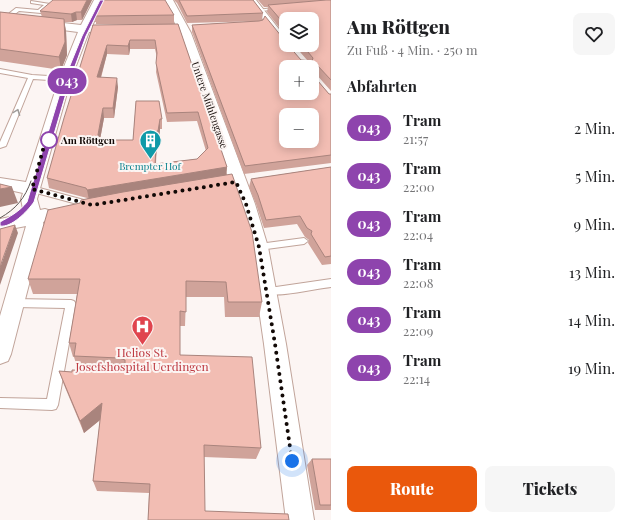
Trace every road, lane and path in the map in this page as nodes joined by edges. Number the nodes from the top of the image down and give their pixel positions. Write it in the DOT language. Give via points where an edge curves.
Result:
graph roads {
  1 [pos="99,0"];
  2 [pos="168,0"];
  3 [pos="252,0"];
  4 [pos="32,2"];
  5 [pos="283,8"];
  6 [pos="260,10"];
  7 [pos="5,19"];
  8 [pos="270,23"];
  9 [pos="258,24"];
  10 [pos="104,28"];
  11 [pos="178,28"];
  12 [pos="197,28"];
  13 [pos="86,29"];
  14 [pos="279,34"];
  15 [pos="0,71"];
  16 [pos="31,77"];
  17 [pos="65,79"];
  18 [pos="0,146"];
  19 [pos="0,183"];
  20 [pos="32,189"];
  21 [pos="100,204"];
  22 [pos="34,218"];
  23 [pos="0,225"];
  24 [pos="304,241"];
  25 [pos="259,247"];
  26 [pos="331,283"];
  27 [pos="266,290"];
  28 [pos="15,303"];
  29 [pos="0,354"];
  30 [pos="0,403"];
  31 [pos="300,520"];
  1 -- 13 [label="street"];
  2 -- 11 [label="street, Untere Mühlengasse" via="173,7"];
  3 -- 6 [label="street"];
  4 -- 7 [label="lane" via="48,4 39,12 20,9"];
  5 -- 6 [label="lane"];
  6 -- 8 [label="street"];
  7 -- 13 [label="street"];
  8 -- 9 [label="street"];
  8 -- 14 [label="street"];
  10 -- 13 [label="street"];
  11 -- 12 [label="street"];
  11 -- 25 [label="street, Untere Mühlengasse" via="246,204"];
  13 -- 17 [label="street"];
  15 -- 16 [label="lane"];
  16 -- 17 [label="lane"];
  18 -- 16 [label="lane, one-way" via="10,129"];
  17 -- 20 [label="street"];
  19 -- 20 [label="street"];
  20 -- 21 [label="lane"];
  20 -- 22 [label="street" via="29,199"];
  21 -- 22 [label="street"];
  22 -- 23 [label="street"];
  22 -- 28 [label="street" via="35,226"];
  24 -- 25 [label="lane"];
  25 -- 27 [label="street, Untere Mühlengasse"];
  26 -- 27 [label="lane"];
  27 -- 31 [label="street, Untere Mühlengasse"];
  28 -- 29 [label="street"];
  28 -- 30 [label="lane" via="71,304 61,376 52,405"];
}
